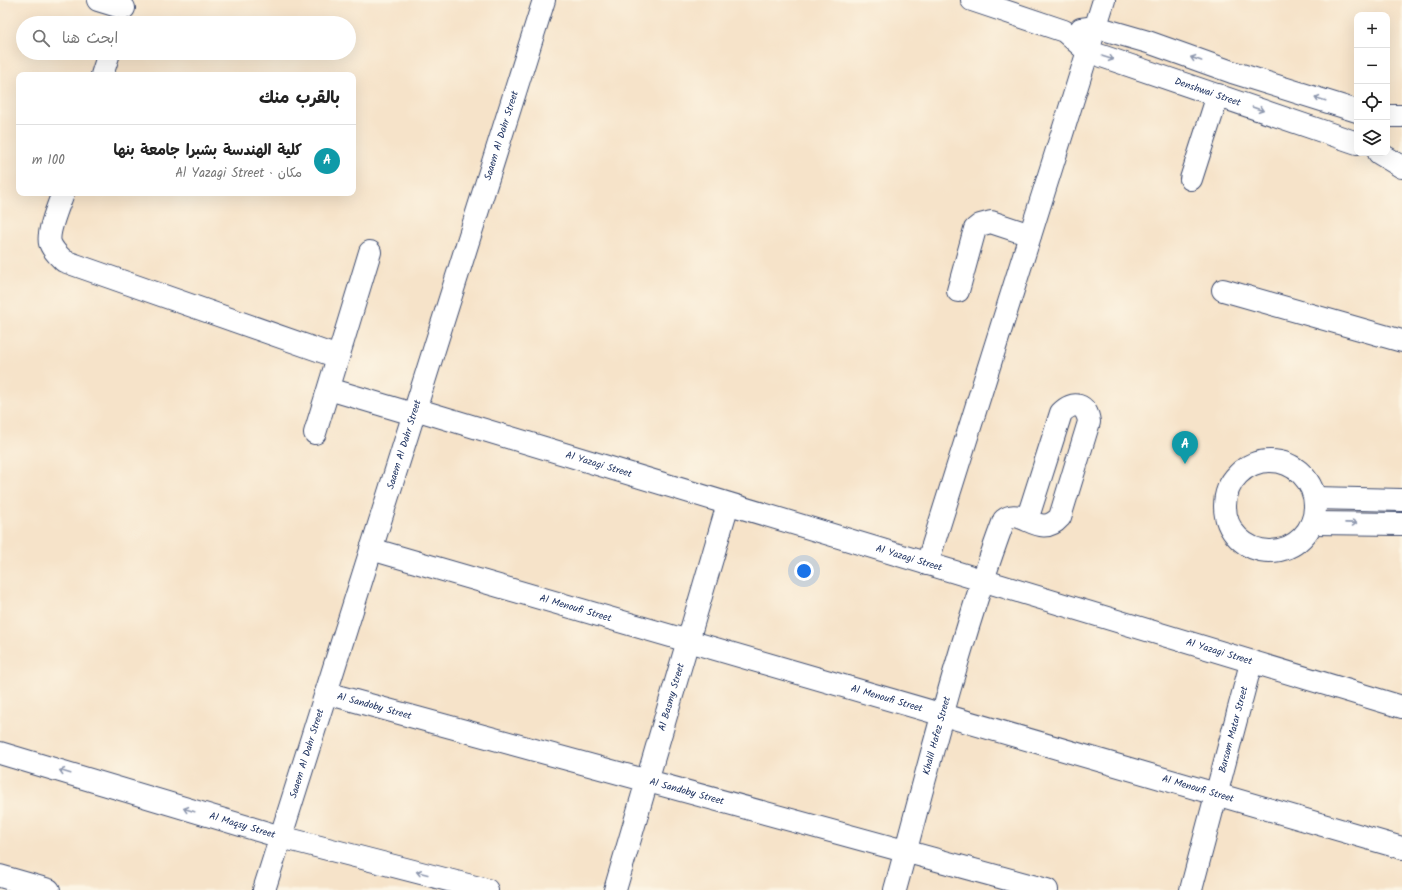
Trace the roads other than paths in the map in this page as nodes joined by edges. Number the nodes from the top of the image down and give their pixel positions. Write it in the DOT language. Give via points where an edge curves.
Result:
graph roads {
  1 [pos="98,0"];
  2 [pos="544,0"];
  3 [pos="972,0"];
  4 [pos="1104,0"];
  5 [pos="123,10"];
  6 [pos="1096,27"];
  7 [pos="1064,31"];
  8 [pos="1087,51"];
  9 [pos="107,60"];
  10 [pos="103,72"];
  11 [pos="1218,95"];
  12 [pos="1354,110"];
  13 [pos="1390,116"];
  14 [pos="1402,116"];
  15 [pos="1354,142"];
  16 [pos="1384,156"];
  17 [pos="1402,167"];
  18 [pos="1190,179"];
  19 [pos="62,196"];
  20 [pos="1030,235"];
  21 [pos="370,252"];
  22 [pos="1223,290"];
  23 [pos="958,291"];
  24 [pos="1402,341"];
  25 [pos="338,357"];
  26 [pos="329,388"];
  27 [pos="414,412"];
  28 [pos="315,433"];
  29 [pos="1315,498"];
  30 [pos="1402,500"];
  31 [pos="728,504"];
  32 [pos="1027,520"];
  33 [pos="1312,523"];
  34 [pos="1402,524"];
  35 [pos="371,549"];
  36 [pos="927,564"];
  37 [pos="982,582"];
  38 [pos="688,641"];
  39 [pos="1252,663"];
  40 [pos="326,693"];
  41 [pos="1402,707"];
  42 [pos="942,714"];
  43 [pos="0,753"];
  44 [pos="647,781"];
  45 [pos="1216,794"];
  46 [pos="281,837"];
  47 [pos="1402,848"];
  48 [pos="906,852"];
  49 [pos="0,876"];
  50 [pos="49,890"];
  51 [pos="264,890"];
  52 [pos="487,890"];
  53 [pos="615,890"];
  54 [pos="895,890"];
  55 [pos="1047,890"];
  56 [pos="1191,890"];
  1 -- 5 [label="street"];
  2 -- 27 [label="street, Saaem Al Dahr Street"];
  3 -- 7 [label="street, Denshwai Street"];
  4 -- 6 [label="street"];
  6 -- 7 [label="street, Denshwai Street"];
  6 -- 8 [label="street"];
  12 -- 6 [label="street, Denshwai Street, one-way"];
  7 -- 8 [label="street, Denshwai Street"];
  8 -- 11 [label="street, Denshwai Street, one-way"];
  8 -- 20 [label="street"];
  9 -- 10 [label="street"];
  11 -- 15 [label="street, Denshwai Street, one-way"];
  11 -- 18 [label="street"];
  13 -- 14 [label="street"];
  16 -- 17 [label="street"];
  19 -- 25 [label="street" via="51,229 50,241 54,252 64,261"];
  20 -- 23 [label="street" via="990,222 980,225 975,229"];
  20 -- 36 [label="street"];
  21 -- 25 [label="street"];
  22 -- 24 [label="street"];
  25 -- 26 [label="street"];
  26 -- 27 [label="street, Al Yazagi Street"];
  26 -- 28 [label="street"];
  27 -- 31 [label="street, Al Yazagi Street"];
  27 -- 35 [label="street, Saaem Al Dahr Street"];
  29 -- 30 [label="street"];
  29 -- 33 [label="street"];
  29 -- 33 [label="street" via="1311,485 1293,467 1281,462 1268,461 1255,463 1244,469 1228,489 1225,502 1228,520 1237,537 1259,550 1285,549 1306,534"];
  31 -- 36 [label="street, Al Yazagi Street"];
  31 -- 38 [label="street, Al Basmy Street"];
  32 -- 32 [label="street" via="1048,526 1060,517 1089,422 1088,414 1083,407 1066,407 1061,413"];
  32 -- 37 [label="street, Khalil Hafez Street" via="1009,516 1004,520"];
  33 -- 34 [label="street, one-way"];
  35 -- 38 [label="street, Al Menoufi Street"];
  35 -- 40 [label="street, Saaem Al Dahr Street"];
  36 -- 37 [label="street, Al Yazagi Street"];
  37 -- 39 [label="street, Al Yazagi Street"];
  37 -- 42 [label="street, Khalil Hafez Street"];
  38 -- 42 [label="street, Al Menoufi Street"];
  38 -- 44 [label="street, Al Basmy Street"];
  39 -- 41 [label="street, Al Yazagi Street"];
  39 -- 45 [label="street, Barsom Matar Street"];
  40 -- 44 [label="street, Al Sandoby Street"];
  40 -- 46 [label="street, Saaem Al Dahr Street"];
  42 -- 45 [label="street, Al Menoufi Street"];
  42 -- 48 [label="street, Khalil Hafez Street"];
  46 -- 43 [label="street, Al Maqsy Street, one-way"];
  44 -- 48 [label="street, Al Sandoby Street"];
  44 -- 53 [label="street, Al Basmy Street"];
  45 -- 47 [label="street, Al Menoufi Street"];
  45 -- 56 [label="street, Barsom Matar Street"];
  46 -- 51 [label="street, Saaem Al Dahr Street"];
  52 -- 46 [label="street, Al Maqsy Street, one-way"];
  48 -- 54 [label="street, Khalil Hafez Street"];
  48 -- 55 [label="street, Al Sandoby Street"];
  49 -- 50 [label="street"];
}
